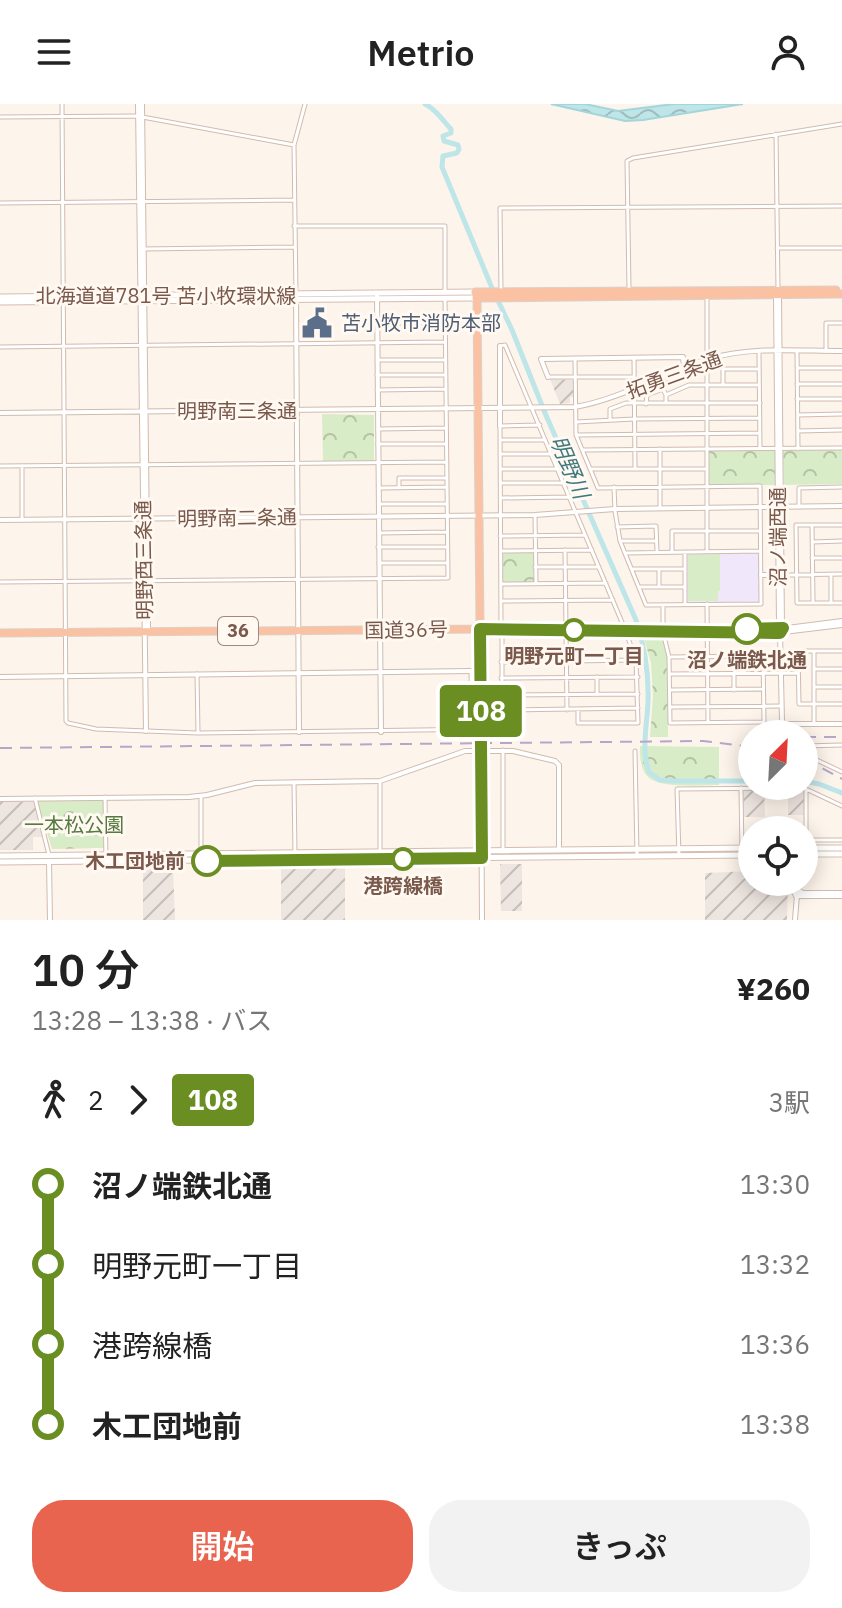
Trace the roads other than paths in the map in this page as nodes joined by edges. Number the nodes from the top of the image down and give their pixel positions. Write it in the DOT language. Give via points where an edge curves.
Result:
graph roads {
  1 [pos="62,104"];
  2 [pos="140,104"];
  3 [pos="305,104"];
  4 [pos="62,116"];
  5 [pos="139,116"];
  6 [pos="0,117"];
  7 [pos="842,124"];
  8 [pos="776,134"];
  9 [pos="294,145"];
  10 [pos="294,200"];
  11 [pos="140,201"];
  12 [pos="63,202"];
  13 [pos="0,203"];
  14 [pos="842,206"];
  15 [pos="628,207"];
  16 [pos="777,207"];
  17 [pos="294,226"];
  18 [pos="295,247"];
  19 [pos="777,248"];
  20 [pos="842,248"];
  21 [pos="142,249"];
  22 [pos="842,292"];
  23 [pos="706,293"];
  24 [pos="496,294"];
  25 [pos="629,294"];
  26 [pos="778,294"];
  27 [pos="445,295"];
  28 [pos="377,296"];
  29 [pos="475,296"];
  30 [pos="296,297"];
  31 [pos="143,298"];
  32 [pos="62,299"];
  33 [pos="0,300"];
  34 [pos="377,323"];
  35 [pos="446,323"];
  36 [pos="842,323"];
  37 [pos="446,342"];
  38 [pos="377,343"];
  39 [pos="296,344"];
  40 [pos="62,346"];
  41 [pos="143,346"];
  42 [pos="500,346"];
  43 [pos="0,347"];
  44 [pos="759,351"];
  45 [pos="778,351"];
  46 [pos="797,351"];
  47 [pos="826,351"];
  48 [pos="842,351"];
  49 [pos="575,358"];
  50 [pos="634,358"];
  51 [pos="707,359"];
  52 [pos="377,360"];
  53 [pos="446,360"];
  54 [pos="684,368"];
  55 [pos="797,368"];
  56 [pos="842,368"];
  57 [pos="759,369"];
  58 [pos="377,375"];
  59 [pos="446,375"];
  60 [pos="548,377"];
  61 [pos="575,377"];
  62 [pos="634,377"];
  63 [pos="797,384"];
  64 [pos="842,384"];
  65 [pos="707,385"];
  66 [pos="723,385"];
  67 [pos="759,385"];
  68 [pos="446,389"];
  69 [pos="377,390"];
  70 [pos="634,390"];
  71 [pos="666,395"];
  72 [pos="797,399"];
  73 [pos="842,399"];
  74 [pos="666,403"];
  75 [pos="706,403"];
  76 [pos="760,403"];
  77 [pos="634,404"];
  78 [pos="646,404"];
  79 [pos="575,407"];
  80 [pos="534,408"];
  81 [pos="446,409"];
  82 [pos="476,409"];
  83 [pos="499,409"];
  84 [pos="295,410"];
  85 [pos="378,410"];
  86 [pos="144,412"];
  87 [pos="0,413"];
  88 [pos="63,413"];
  89 [pos="842,414"];
  90 [pos="798,415"];
  91 [pos="707,418"];
  92 [pos="760,418"];
  93 [pos="634,419"];
  94 [pos="610,420"];
  95 [pos="576,422"];
  96 [pos="540,425"];
  97 [pos="500,426"];
  98 [pos="447,428"];
  99 [pos="378,429"];
  100 [pos="842,430"];
  101 [pos="798,431"];
  102 [pos="760,433"];
  103 [pos="706,434"];
  104 [pos="576,435"];
  105 [pos="634,435"];
  106 [pos="546,439"];
  107 [pos="500,440"];
  108 [pos="378,444"];
  109 [pos="447,444"];
  110 [pos="779,448"];
  111 [pos="842,448"];
  112 [pos="635,449"];
  113 [pos="660,449"];
  114 [pos="707,449"];
  115 [pos="760,449"];
  116 [pos="798,449"];
  117 [pos="582,450"];
  118 [pos="500,454"];
  119 [pos="552,454"];
  120 [pos="447,462"];
  121 [pos="297,463"];
  122 [pos="378,463"];
  123 [pos="63,465"];
  124 [pos="144,465"];
  125 [pos="0,466"];
  126 [pos="22,466"];
  127 [pos="660,468"];
  128 [pos="500,469"];
  129 [pos="558,469"];
  130 [pos="590,469"];
  131 [pos="635,469"];
  132 [pos="706,469"];
  133 [pos="447,478"];
  134 [pos="501,483"];
  135 [pos="564,483"];
  136 [pos="447,487"];
  137 [pos="614,487"];
  138 [pos="660,487"];
  139 [pos="706,487"];
  140 [pos="842,487"];
  141 [pos="379,488"];
  142 [pos="399,488"];
  143 [pos="570,497"];
  144 [pos="501,498"];
  145 [pos="379,504"];
  146 [pos="447,504"];
  147 [pos="779,506"];
  148 [pos="799,506"];
  149 [pos="842,506"];
  150 [pos="706,507"];
  151 [pos="760,507"];
  152 [pos="660,508"];
  153 [pos="615,509"];
  154 [pos="578,512"];
  155 [pos="476,515"];
  156 [pos="500,515"];
  157 [pos="535,515"];
  158 [pos="378,516"];
  159 [pos="447,516"];
  160 [pos="297,517"];
  161 [pos="145,518"];
  162 [pos="64,519"];
  163 [pos="0,520"];
  164 [pos="22,520"];
  165 [pos="812,525"];
  166 [pos="842,525"];
  167 [pos="617,527"];
  168 [pos="707,531"];
  169 [pos="760,531"];
  170 [pos="447,532"];
  171 [pos="379,533"];
  172 [pos="585,535"];
  173 [pos="500,536"];
  174 [pos="535,536"];
  175 [pos="620,541"];
  176 [pos="657,541"];
  177 [pos="842,541"];
  178 [pos="812,542"];
  179 [pos="378,547"];
  180 [pos="447,547"];
  181 [pos="565,550"];
  182 [pos="592,550"];
  183 [pos="501,551"];
  184 [pos="535,551"];
  185 [pos="760,551"];
  186 [pos="657,552"];
  187 [pos="672,552"];
  188 [pos="685,552"];
  189 [pos="707,552"];
  190 [pos="625,553"];
  191 [pos="812,558"];
  192 [pos="842,558"];
  193 [pos="379,563"];
  194 [pos="447,563"];
  195 [pos="535,567"];
  196 [pos="566,567"];
  197 [pos="599,567"];
  198 [pos="632,569"];
  199 [pos="659,569"];
  200 [pos="685,569"];
  201 [pos="842,574"];
  202 [pos="761,575"];
  203 [pos="780,575"];
  204 [pos="796,575"];
  205 [pos="813,575"];
  206 [pos="831,575"];
  207 [pos="379,579"];
  208 [pos="297,580"];
  209 [pos="145,581"];
  210 [pos="0,582"];
  211 [pos="65,582"];
  212 [pos="606,583"];
  213 [pos="501,584"];
  214 [pos="536,584"];
  215 [pos="566,584"];
  216 [pos="639,587"];
  217 [pos="659,587"];
  218 [pos="685,587"];
  219 [pos="566,600"];
  220 [pos="613,600"];
  221 [pos="501,601"];
  222 [pos="813,603"];
  223 [pos="831,603"];
  224 [pos="842,603"];
  225 [pos="685,604"];
  226 [pos="707,604"];
  227 [pos="663,605"];
  228 [pos="842,623"];
  229 [pos="478,627"];
  230 [pos="502,627"];
  231 [pos="298,628"];
  232 [pos="380,628"];
  233 [pos="566,628"];
  234 [pos="146,629"];
  235 [pos="626,629"];
  236 [pos="663,630"];
  237 [pos="707,630"];
  238 [pos="781,630"];
  239 [pos="0,631"];
  240 [pos="65,631"];
  241 [pos="814,651"];
  242 [pos="842,651"];
  243 [pos="669,657"];
  244 [pos="707,657"];
  245 [pos="636,660"];
  246 [pos="566,661"];
  247 [pos="501,662"];
  248 [pos="814,669"];
  249 [pos="842,669"];
  250 [pos="471,671"];
  251 [pos="380,672"];
  252 [pos="298,673"];
  253 [pos="763,673"];
  254 [pos="781,673"];
  255 [pos="798,673"];
  256 [pos="197,674"];
  257 [pos="670,674"];
  258 [pos="707,674"];
  259 [pos="734,674"];
  260 [pos="65,675"];
  261 [pos="146,675"];
  262 [pos="0,677"];
  263 [pos="566,677"];
  264 [pos="597,677"];
  265 [pos="638,677"];
  266 [pos="501,678"];
  267 [pos="814,687"];
  268 [pos="842,687"];
  269 [pos="764,689"];
  270 [pos="670,690"];
  271 [pos="707,690"];
  272 [pos="734,690"];
  273 [pos="566,694"];
  274 [pos="597,694"];
  275 [pos="638,694"];
  276 [pos="501,695"];
  277 [pos="814,704"];
  278 [pos="842,704"];
  279 [pos="708,706"];
  280 [pos="764,706"];
  281 [pos="781,706"];
  282 [pos="670,707"];
  283 [pos="638,708"];
  284 [pos="578,709"];
  285 [pos="502,710"];
  286 [pos="567,710"];
  287 [pos="783,720"];
  288 [pos="814,720"];
  289 [pos="708,723"];
  290 [pos="818,724"];
  291 [pos="842,724"];
  292 [pos="472,729"];
  293 [pos="146,731"];
  294 [pos="299,732"];
  295 [pos="381,732"];
  296 [pos="198,733"];
  297 [pos="842,745"];
  298 [pos="818,746"];
  299 [pos="503,750"];
  300 [pos="635,751"];
  301 [pos="818,761"];
  302 [pos="842,772"];
  303 [pos="380,781"];
  304 [pos="294,782"];
  305 [pos="738,788"];
  306 [pos="818,795"];
  307 [pos="201,796"];
  308 [pos="105,797"];
  309 [pos="35,798"];
  310 [pos="0,799"];
  311 [pos="842,806"];
  312 [pos="818,840"];
  313 [pos="832,840"];
  314 [pos="842,840"];
  315 [pos="842,848"];
  316 [pos="503,851"];
  317 [pos="818,851"];
  318 [pos="832,851"];
  319 [pos="679,852"];
  320 [pos="738,852"];
  321 [pos="481,853"];
  322 [pos="637,853"];
  323 [pos="559,854"];
  324 [pos="842,854"];
  325 [pos="0,856"];
  326 [pos="295,856"];
  327 [pos="380,856"];
  328 [pos="201,857"];
  329 [pos="49,858"];
  330 [pos="106,858"];
  331 [pos="0,862"];
  332 [pos="818,893"];
  333 [pos="842,894"];
  334 [pos="818,895"];
  335 [pos="796,896"];
  336 [pos="50,920"];
  337 [pos="482,920"];
  338 [pos="795,920"];
  1 -- 4 [label="street"];
  2 -- 5 [label="street, 明野西三条通"];
  3 -- 9 [label="street"];
  4 -- 5 [label="street"];
  4 -- 6 [label="street"];
  4 -- 12 [label="street"];
  5 -- 9 [label="street"];
  5 -- 11 [label="street, 明野西三条通"];
  7 -- 8 [label="street"];
  8 -- 15 [label="street" via="633,158 627,161"];
  8 -- 16 [label="street, 沼ノ端西通"];
  9 -- 10 [label="street"];
  10 -- 11 [label="street"];
  10 -- 17 [label="street"];
  11 -- 12 [label="street"];
  11 -- 21 [label="street, 明野西三条通"];
  12 -- 13 [label="street"];
  12 -- 32 [label="street"];
  14 -- 16 [label="street"];
  15 -- 16 [label="street"];
  15 -- 24 [label="street" via="500,208"];
  15 -- 25 [label="street"];
  16 -- 19 [label="street, 沼ノ端西通"];
  17 -- 18 [label="street"];
  17 -- 27 [label="street" via="445,226"];
  18 -- 21 [label="street"];
  18 -- 30 [label="street"];
  19 -- 20 [label="street"];
  19 -- 26 [label="street, 沼ノ端西通"];
  21 -- 31 [label="street, 明野西三条通"];
  22 -- 26 [label="highway"];
  23 -- 25 [label="highway"];
  23 -- 26 [label="highway"];
  23 -- 51 [label="street"];
  24 -- 25 [label="highway"];
  24 -- 29 [label="highway"];
  26 -- 45 [label="street, 沼ノ端西通"];
  27 -- 28 [label="main road, 北海道道781号 苫小牧環状線"];
  27 -- 29 [label="main road, 北海道道781号 苫小牧環状線"];
  27 -- 35 [label="street"];
  28 -- 30 [label="main road, 北海道道781号 苫小牧環状線"];
  28 -- 34 [label="street"];
  29 -- 82 [label="highway"];
  30 -- 31 [label="main road, 北海道道781号 苫小牧環状線"];
  30 -- 39 [label="street"];
  31 -- 32 [label="main road, 北海道道781号 苫小牧環状線"];
  31 -- 41 [label="street, 明野西三条通"];
  32 -- 33 [label="main road, 北海道道781号 苫小牧環状線"];
  32 -- 40 [label="street"];
  34 -- 35 [label="street"];
  34 -- 38 [label="street"];
  35 -- 37 [label="street"];
  36 -- 47 [label="street" via="826,323"];
  37 -- 38 [label="street"];
  37 -- 53 [label="street"];
  38 -- 39 [label="street"];
  38 -- 52 [label="street"];
  39 -- 41 [label="street"];
  39 -- 84 [label="street"];
  40 -- 41 [label="street"];
  40 -- 43 [label="street"];
  40 -- 88 [label="street"];
  41 -- 86 [label="street, 明野西三条通"];
  42 -- 80 [label="street" via="505,345"];
  42 -- 83 [label="street"];
  44 -- 45 [label="street, 拓勇三条通"];
  44 -- 51 [label="street, 拓勇三条通"];
  44 -- 57 [label="street"];
  45 -- 46 [label="street, 拓勇三条通"];
  45 -- 110 [label="street, 沼ノ端西通"];
  46 -- 47 [label="street, 拓勇三条通"];
  46 -- 55 [label="street"];
  47 -- 48 [label="street, 拓勇三条通"];
  49 -- 50 [label="street"];
  49 -- 60 [label="street" via="541,359"];
  49 -- 61 [label="street"];
  50 -- 54 [label="street" via="683,357"];
  50 -- 62 [label="street"];
  51 -- 54 [label="street, 拓勇三条通"];
  51 -- 65 [label="street"];
  52 -- 53 [label="street"];
  52 -- 58 [label="street"];
  53 -- 59 [label="street"];
  54 -- 70 [label="street, 拓勇三条通"];
  55 -- 56 [label="street"];
  55 -- 63 [label="street"];
  57 -- 66 [label="street" via="723,369"];
  57 -- 67 [label="street"];
  58 -- 59 [label="street"];
  58 -- 69 [label="street"];
  59 -- 68 [label="street"];
  60 -- 61 [label="street"];
  61 -- 62 [label="street"];
  61 -- 79 [label="street"];
  62 -- 70 [label="street"];
  63 -- 64 [label="street"];
  63 -- 72 [label="street"];
  65 -- 66 [label="street"];
  65 -- 71 [label="street" via="689,385"];
  65 -- 75 [label="street"];
  66 -- 67 [label="street"];
  67 -- 76 [label="street"];
  68 -- 69 [label="street"];
  68 -- 81 [label="street"];
  69 -- 85 [label="street"];
  70 -- 77 [label="street"];
  70 -- 79 [label="street, 拓勇三条通"];
  71 -- 74 [label="street"];
  71 -- 78 [label="street" via="663,389 647,395"];
  72 -- 73 [label="street"];
  72 -- 90 [label="street"];
  74 -- 75 [label="street"];
  74 -- 78 [label="street"];
  75 -- 76 [label="street"];
  75 -- 91 [label="street"];
  76 -- 92 [label="street"];
  77 -- 78 [label="street"];
  77 -- 93 [label="street"];
  77 -- 94 [label="street" via="610,409"];
  79 -- 80 [label="street, 拓勇三条通"];
  79 -- 95 [label="street"];
  80 -- 83 [label="street"];
  80 -- 96 [label="street"];
  81 -- 82 [label="street, 明野南三条通"];
  81 -- 85 [label="street, 明野南三条通"];
  81 -- 98 [label="street"];
  82 -- 83 [label="street"];
  82 -- 155 [label="highway"];
  83 -- 97 [label="street"];
  84 -- 85 [label="street, 明野南三条通"];
  84 -- 86 [label="street, 明野南三条通"];
  84 -- 121 [label="street"];
  85 -- 99 [label="street"];
  86 -- 88 [label="street, 明野南三条通"];
  86 -- 124 [label="street, 明野西三条通"];
  87 -- 88 [label="street, 明野南三条通"];
  88 -- 123 [label="street"];
  89 -- 90 [label="street"];
  90 -- 101 [label="street"];
  91 -- 92 [label="street"];
  91 -- 93 [label="street"];
  91 -- 103 [label="street"];
  92 -- 102 [label="street"];
  93 -- 94 [label="street"];
  93 -- 105 [label="street"];
  94 -- 95 [label="street"];
  95 -- 104 [label="street"];
  96 -- 97 [label="street"];
  96 -- 106 [label="street"];
  97 -- 107 [label="street"];
  98 -- 99 [label="street"];
  98 -- 109 [label="street"];
  99 -- 108 [label="street"];
  100 -- 101 [label="street"];
  101 -- 116 [label="street"];
  102 -- 103 [label="street"];
  102 -- 115 [label="street"];
  103 -- 105 [label="street"];
  103 -- 114 [label="street"];
  104 -- 105 [label="street"];
  104 -- 117 [label="street"];
  105 -- 112 [label="street"];
  106 -- 107 [label="street"];
  106 -- 119 [label="street"];
  107 -- 118 [label="street"];
  108 -- 109 [label="street"];
  108 -- 122 [label="street"];
  109 -- 120 [label="street"];
  110 -- 115 [label="street"];
  110 -- 116 [label="street"];
  110 -- 147 [label="street, 沼ノ端西通"];
  111 -- 116 [label="street"];
  112 -- 113 [label="street"];
  112 -- 117 [label="street"];
  112 -- 131 [label="street"];
  113 -- 114 [label="street"];
  113 -- 127 [label="street"];
  114 -- 115 [label="street"];
  114 -- 132 [label="street"];
  117 -- 130 [label="street"];
  118 -- 119 [label="street"];
  118 -- 128 [label="street"];
  119 -- 129 [label="street"];
  120 -- 122 [label="street"];
  120 -- 133 [label="street"];
  121 -- 122 [label="street"];
  121 -- 124 [label="street"];
  121 -- 160 [label="street"];
  122 -- 141 [label="street"];
  123 -- 124 [label="street"];
  123 -- 126 [label="street"];
  123 -- 162 [label="street"];
  124 -- 161 [label="street, 明野西三条通"];
  125 -- 126 [label="street"];
  126 -- 164 [label="street"];
  127 -- 131 [label="street"];
  127 -- 132 [label="street"];
  127 -- 138 [label="street"];
  128 -- 129 [label="street"];
  128 -- 134 [label="street"];
  129 -- 135 [label="street"];
  130 -- 131 [label="street"];
  130 -- 137 [label="street" via="598,488"];
  132 -- 139 [label="street"];
  133 -- 136 [label="street"];
  133 -- 142 [label="street" via="399,478"];
  134 -- 135 [label="street"];
  134 -- 144 [label="street"];
  135 -- 143 [label="street"];
  136 -- 142 [label="street"];
  136 -- 146 [label="street"];
  137 -- 138 [label="street"];
  137 -- 153 [label="street"];
  138 -- 139 [label="street"];
  138 -- 152 [label="street"];
  139 -- 150 [label="street"];
  139 -- 151 [label="street" via="760,486"];
  140 -- 148 [label="street" via="799,488"];
  141 -- 142 [label="street"];
  141 -- 145 [label="street"];
  143 -- 144 [label="street"];
  143 -- 154 [label="street"];
  144 -- 156 [label="street"];
  145 -- 146 [label="street"];
  145 -- 158 [label="street"];
  146 -- 159 [label="street"];
  147 -- 148 [label="street, 明野南二条通"];
  147 -- 151 [label="street, 明野南二条通"];
  147 -- 203 [label="street, 沼ノ端西通"];
  148 -- 149 [label="street, 明野南二条通"];
  150 -- 151 [label="street, 明野南二条通"];
  150 -- 152 [label="street, 明野南二条通"];
  150 -- 168 [label="street"];
  151 -- 169 [label="street"];
  152 -- 153 [label="street, 明野南二条通"];
  153 -- 154 [label="street, 明野南二条通"];
  153 -- 167 [label="street"];
  154 -- 157 [label="street, 明野南二条通"];
  154 -- 172 [label="street"];
  155 -- 156 [label="street, 明野南二条通"];
  155 -- 159 [label="street, 明野南二条通"];
  155 -- 229 [label="highway"];
  156 -- 157 [label="street, 明野南二条通"];
  156 -- 173 [label="street"];
  157 -- 174 [label="street"];
  158 -- 159 [label="street, 明野南二条通"];
  158 -- 160 [label="street, 明野南二条通"];
  158 -- 171 [label="street"];
  159 -- 170 [label="street"];
  160 -- 161 [label="street, 明野南二条通"];
  160 -- 208 [label="street"];
  161 -- 162 [label="street, 明野南二条通"];
  161 -- 209 [label="street, 明野西三条通"];
  162 -- 164 [label="street, 明野南二条通"];
  162 -- 211 [label="street"];
  163 -- 164 [label="street, 明野南二条通"];
  165 -- 166 [label="street"];
  165 -- 178 [label="street"];
  165 -- 204 [label="street" via="796,525"];
  167 -- 175 [label="street"];
  167 -- 176 [label="street" via="656,526"];
  168 -- 169 [label="street"];
  168 -- 187 [label="street" via="672,531"];
  168 -- 189 [label="street"];
  169 -- 185 [label="street"];
  170 -- 171 [label="street"];
  170 -- 180 [label="street"];
  171 -- 179 [label="street"];
  172 -- 174 [label="street"];
  172 -- 182 [label="street"];
  173 -- 174 [label="street"];
  173 -- 183 [label="street"];
  174 -- 184 [label="street"];
  175 -- 176 [label="street"];
  175 -- 190 [label="street"];
  176 -- 186 [label="street"];
  177 -- 178 [label="street"];
  178 -- 191 [label="street"];
  179 -- 180 [label="street"];
  179 -- 193 [label="street"];
  180 -- 194 [label="street"];
  181 -- 182 [label="street"];
  181 -- 184 [label="street"];
  181 -- 196 [label="street"];
  182 -- 197 [label="street"];
  183 -- 184 [label="street"];
  183 -- 213 [label="street"];
  184 -- 195 [label="street"];
  185 -- 189 [label="street"];
  185 -- 202 [label="street"];
  186 -- 187 [label="street"];
  186 -- 190 [label="street"];
  187 -- 188 [label="street"];
  188 -- 189 [label="street"];
  188 -- 200 [label="street"];
  190 -- 198 [label="street"];
  191 -- 192 [label="street"];
  191 -- 205 [label="street"];
  193 -- 194 [label="street"];
  193 -- 207 [label="street"];
  194 -- 207 [label="street" via="448,578"];
  195 -- 196 [label="street"];
  195 -- 214 [label="street"];
  196 -- 197 [label="street"];
  196 -- 215 [label="street"];
  197 -- 212 [label="street"];
  198 -- 199 [label="street"];
  198 -- 216 [label="street"];
  199 -- 200 [label="street"];
  199 -- 217 [label="street"];
  200 -- 218 [label="street"];
  201 -- 206 [label="street"];
  202 -- 203 [label="street"];
  202 -- 226 [label="street" via="761,604"];
  203 -- 204 [label="street"];
  203 -- 238 [label="street, 沼ノ端西通"];
  204 -- 205 [label="street"];
  204 -- 222 [label="street" via="797,603"];
  205 -- 206 [label="street"];
  205 -- 222 [label="street"];
  206 -- 223 [label="street"];
  207 -- 208 [label="street"];
  207 -- 232 [label="street"];
  208 -- 209 [label="street"];
  208 -- 231 [label="street"];
  209 -- 211 [label="street"];
  209 -- 234 [label="street, 明野西三条通"];
  210 -- 211 [label="street"];
  211 -- 240 [label="street"];
  212 -- 215 [label="street"];
  212 -- 220 [label="street"];
  213 -- 214 [label="street"];
  213 -- 221 [label="street"];
  214 -- 215 [label="street"];
  215 -- 219 [label="street"];
  216 -- 217 [label="street"];
  216 -- 227 [label="street" via="646,605"];
  217 -- 218 [label="street"];
  218 -- 225 [label="street"];
  219 -- 220 [label="street"];
  219 -- 221 [label="street"];
  219 -- 233 [label="street"];
  220 -- 235 [label="street"];
  221 -- 230 [label="street"];
  222 -- 223 [label="street"];
  223 -- 224 [label="street"];
  225 -- 226 [label="street"];
  225 -- 227 [label="street"];
  226 -- 237 [label="street"];
  227 -- 236 [label="street"];
  228 -- 238 [label="street"];
  229 -- 230 [label="street"];
  229 -- 232 [label="highway, 国道36号 / 36"];
  229 -- 321 [label="street, bridge"];
  230 -- 233 [label="street"];
  230 -- 247 [label="street"];
  231 -- 232 [label="highway, 国道36号 / 36"];
  231 -- 234 [label="highway, 国道36号 / 36"];
  231 -- 252 [label="street"];
  232 -- 251 [label="street"];
  233 -- 235 [label="street"];
  233 -- 246 [label="street"];
  234 -- 240 [label="highway, 国道36号 / 36"];
  234 -- 261 [label="street, 明野西三条通"];
  235 -- 236 [label="street"];
  235 -- 245 [label="street"];
  236 -- 237 [label="street"];
  236 -- 243 [label="street"];
  237 -- 238 [label="street"];
  237 -- 244 [label="street"];
  238 -- 254 [label="street"];
  239 -- 240 [label="highway, 国道36号 / 36"];
  240 -- 260 [label="street"];
  241 -- 242 [label="street"];
  241 -- 248 [label="street"];
  241 -- 255 [label="street" via="798,651"];
  243 -- 244 [label="street"];
  243 -- 257 [label="street"];
  244 -- 253 [label="street" via="763,656"];
  244 -- 258 [label="street"];
  245 -- 246 [label="street"];
  245 -- 265 [label="street"];
  246 -- 247 [label="street"];
  246 -- 263 [label="street"];
  247 -- 266 [label="street"];
  248 -- 249 [label="street"];
  248 -- 267 [label="street"];
  250 -- 251 [label="street"];
  250 -- 292 [label="street"];
  251 -- 252 [label="street"];
  251 -- 295 [label="street"];
  252 -- 256 [label="street"];
  252 -- 294 [label="street"];
  253 -- 254 [label="street"];
  253 -- 259 [label="street"];
  253 -- 269 [label="street"];
  254 -- 255 [label="street"];
  254 -- 281 [label="street"];
  255 -- 277 [label="street" via="799,704"];
  256 -- 261 [label="street"];
  256 -- 296 [label="street"];
  257 -- 258 [label="street"];
  257 -- 270 [label="street"];
  258 -- 259 [label="street"];
  258 -- 271 [label="street"];
  259 -- 272 [label="street"];
  260 -- 261 [label="street"];
  260 -- 262 [label="street"];
  260 -- 293 [label="street" via="68,723"];
  261 -- 293 [label="street, 明野西三条通"];
  263 -- 264 [label="street"];
  263 -- 266 [label="street"];
  263 -- 273 [label="street"];
  264 -- 265 [label="street"];
  264 -- 274 [label="street"];
  265 -- 275 [label="street"];
  266 -- 276 [label="street"];
  267 -- 268 [label="street"];
  267 -- 277 [label="street"];
  269 -- 272 [label="street"];
  269 -- 280 [label="street"];
  270 -- 271 [label="street"];
  270 -- 282 [label="street"];
  271 -- 272 [label="street"];
  271 -- 279 [label="street"];
  273 -- 274 [label="street"];
  273 -- 276 [label="street"];
  273 -- 286 [label="street"];
  274 -- 275 [label="street"];
  275 -- 283 [label="street"];
  276 -- 285 [label="street"];
  277 -- 278 [label="street"];
  277 -- 288 [label="street"];
  279 -- 280 [label="street"];
  279 -- 282 [label="street"];
  279 -- 289 [label="street"];
  280 -- 281 [label="street"];
  280 -- 289 [label="street" via="764,722"];
  281 -- 287 [label="street"];
  282 -- 289 [label="street" via="670,723"];
  283 -- 284 [label="street"];
  283 -- 284 [label="street" via="638,723 578,723"];
  284 -- 286 [label="street"];
  285 -- 286 [label="street"];
  285 -- 292 [label="street" via="493,718 493,729"];
  290 -- 291 [label="street"];
  292 -- 295 [label="street"];
  293 -- 296 [label="street"];
  294 -- 295 [label="street"];
  294 -- 296 [label="street"];
  297 -- 298 [label="street"];
  299 -- 303 [label="street" via="455,753"];
  299 -- 316 [label="street"];
  299 -- 323 [label="street" via="559,765"];
  300 -- 322 [label="street"];
  301 -- 302 [label="street"];
  303 -- 304 [label="street"];
  303 -- 327 [label="street"];
  304 -- 307 [label="street" via="247,783"];
  304 -- 326 [label="street"];
  305 -- 319 [label="street" via="677,789"];
  306 -- 311 [label="street"];
  307 -- 308 [label="street"];
  307 -- 328 [label="street"];
  308 -- 309 [label="street"];
  308 -- 330 [label="street"];
  309 -- 310 [label="street"];
  309 -- 329 [label="street"];
  312 -- 313 [label="street"];
  313 -- 314 [label="street"];
  313 -- 318 [label="street"];
  315 -- 318 [label="main road"];
  316 -- 321 [label="main road"];
  316 -- 323 [label="main road"];
  317 -- 318 [label="main road"];
  318 -- 324 [label="main road"];
  319 -- 320 [label="main road"];
  319 -- 322 [label="main road"];
  321 -- 323 [label="main road"];
  321 -- 327 [label="main road"];
  321 -- 337 [label="street"];
  322 -- 323 [label="main road"];
  325 -- 329 [label="main road"];
  326 -- 327 [label="main road"];
  326 -- 328 [label="main road"];
  328 -- 330 [label="main road"];
  329 -- 330 [label="main road"];
  329 -- 331 [label="main road"];
  329 -- 336 [label="street"];
  332 -- 333 [label="street"];
  333 -- 334 [label="street"];
  335 -- 338 [label="street"];
}
